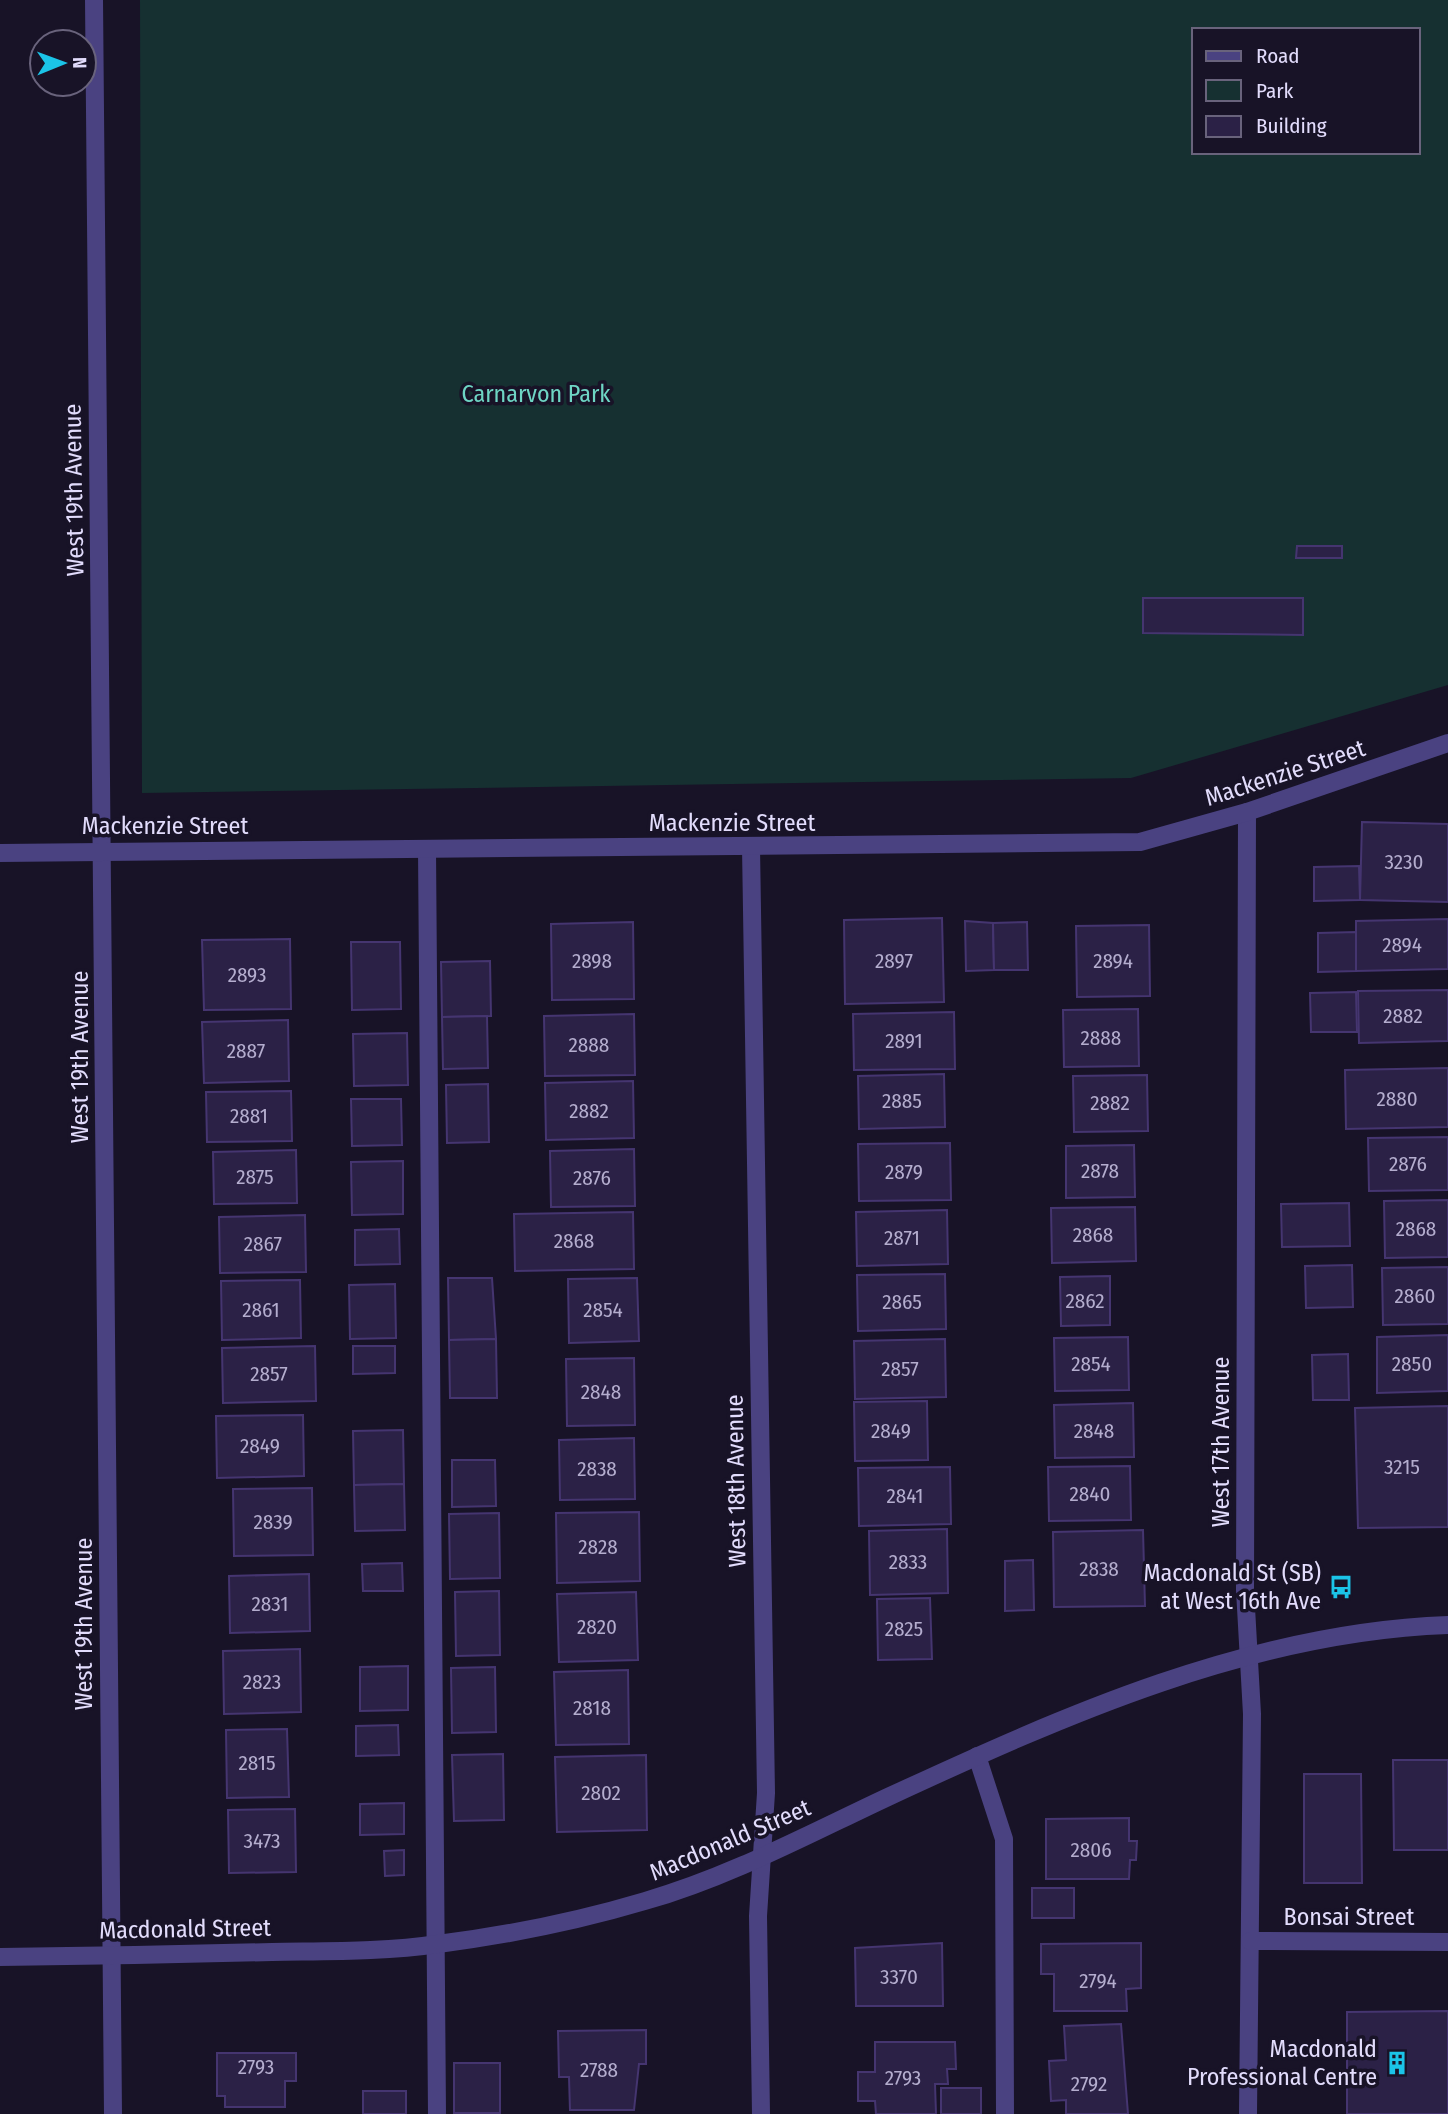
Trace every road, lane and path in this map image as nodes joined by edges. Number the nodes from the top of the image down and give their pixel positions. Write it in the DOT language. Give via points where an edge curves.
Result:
graph roads {
  1 [pos="94,0"];
  2 [pos="1448,743"];
  3 [pos="1247,812"];
  4 [pos="751,847"];
  5 [pos="426,849"];
  6 [pos="102,851"];
  7 [pos="0,853"];
  8 [pos="1448,1625"];
  9 [pos="1248,1656"];
  10 [pos="977,1756"];
  11 [pos="762,1857"];
  12 [pos="1250,1941"];
  13 [pos="1448,1942"];
  14 [pos="435,1945"];
  15 [pos="111,1956"];
  16 [pos="0,1957"];
  17 [pos="113,2114"];
  18 [pos="437,2114"];
  19 [pos="761,2114"];
  20 [pos="1005,2114"];
  21 [pos="1248,2114"];
  1 -- 6 [label="street, West 19th Avenue"];
  2 -- 3 [label="street, Mackenzie Street"];
  3 -- 4 [label="street, Mackenzie Street" via="1140,842"];
  3 -- 9 [label="street, West 17th Avenue"];
  4 -- 5 [label="street, Mackenzie Street"];
  4 -- 11 [label="street, West 18th Avenue" via="766,1793"];
  5 -- 6 [label="street, Mackenzie Street"];
  5 -- 14 [label="street"];
  6 -- 7 [label="street, Mackenzie Street"];
  6 -- 15 [label="street, West 19th Avenue"];
  8 -- 9 [label="street, Macdonald Street" via="1363,1632"];
  9 -- 10 [label="street, Macdonald Street" via="1116,1698"];
  9 -- 12 [label="street, West 17th Avenue" via="1252,1714"];
  10 -- 11 [label="street, Macdonald Street"];
  10 -- 20 [label="street" via="1004,1839"];
  11 -- 14 [label="street, Macdonald Street" via="648,1901"];
  11 -- 19 [label="street, West 18th Avenue" via="758,1916"];
  12 -- 13 [label="street, Bonsai Street"];
  12 -- 21 [label="street, West 17th Avenue"];
  14 -- 15 [label="street, Macdonald Street"];
  14 -- 18 [label="street"];
  15 -- 16 [label="street, Macdonald Street"];
  15 -- 17 [label="street, West 19th Avenue"];
}
